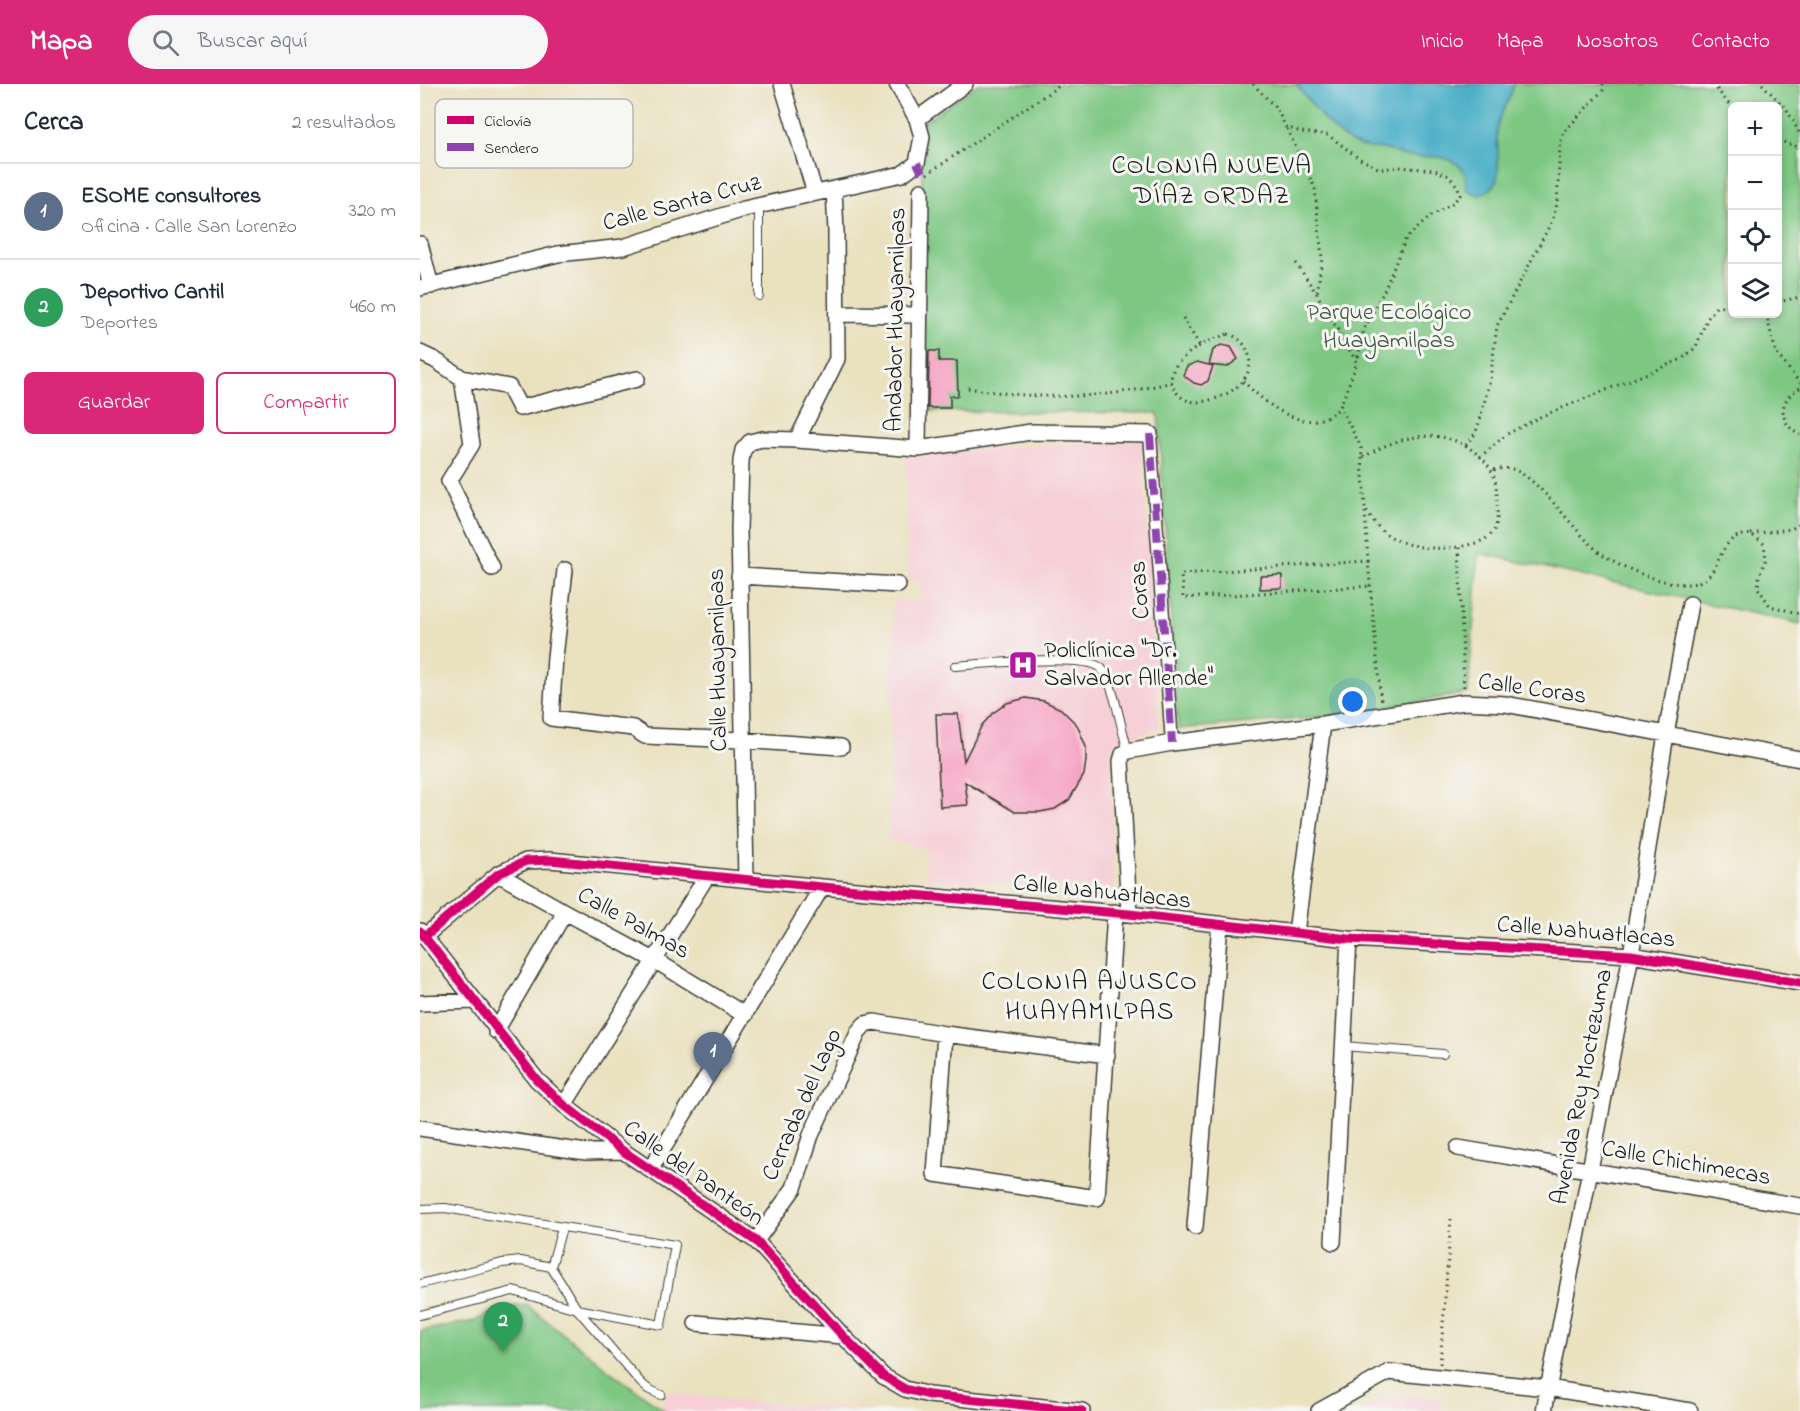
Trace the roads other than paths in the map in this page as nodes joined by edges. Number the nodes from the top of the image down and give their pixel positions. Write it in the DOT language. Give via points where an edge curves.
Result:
graph roads {
  1 [pos="782,84"];
  2 [pos="897,84"];
  3 [pos="966,84"];
  4 [pos="917,119"];
  5 [pos="834,189"];
  6 [pos="921,191"];
  7 [pos="815,193"];
  8 [pos="759,206"];
  9 [pos="420,244"];
  10 [pos="425,287"];
  11 [pos="759,296"];
  12 [pos="837,314"];
  13 [pos="919,315"];
  14 [pos="420,353"];
  15 [pos="462,378"];
  16 [pos="637,379"];
  17 [pos="1150,435"];
  18 [pos="797,440"];
  19 [pos="918,449"];
  20 [pos="492,568"];
  21 [pos="566,570"];
  22 [pos="739,576"];
  23 [pos="898,585"];
  24 [pos="1690,604"];
  25 [pos="955,666"];
  26 [pos="1323,724"];
  27 [pos="1666,734"];
  28 [pos="742,740"];
  29 [pos="1172,743"];
  30 [pos="841,747"];
  31 [pos="1124,756"];
  32 [pos="1800,759"];
  33 [pos="498,874"];
  34 [pos="707,876"];
  35 [pos="746,879"];
  36 [pos="822,887"];
  37 [pos="565,912"];
  38 [pos="1122,913"];
  39 [pos="1220,924"];
  40 [pos="1296,933"];
  41 [pos="422,934"];
  42 [pos="1349,939"];
  43 [pos="1631,955"];
  44 [pos="656,961"];
  45 [pos="1800,982"];
  46 [pos="474,1001"];
  47 [pos="420,1003"];
  48 [pos="745,1015"];
  49 [pos="496,1031"];
  50 [pos="945,1034"];
  51 [pos="1343,1046"];
  52 [pos="1443,1054"];
  53 [pos="1107,1055"];
  54 [pos="564,1105"];
  55 [pos="420,1128"];
  56 [pos="1458,1148"];
  57 [pos="623,1151"];
  58 [pos="650,1170"];
  59 [pos="1589,1170"];
  60 [pos="1800,1206"];
  61 [pos="420,1209"];
  62 [pos="1195,1227"];
  63 [pos="562,1228"];
  64 [pos="756,1241"];
  65 [pos="1333,1242"];
  66 [pos="551,1267"];
  67 [pos="420,1284"];
  68 [pos="577,1309"];
  69 [pos="420,1315"];
  70 [pos="696,1323"];
  71 [pos="843,1336"];
  72 [pos="1548,1388"];
  73 [pos="661,1395"];
  74 [pos="1082,1411"];
  75 [pos="1319,1411"];
  76 [pos="1544,1411"];
  77 [pos="1690,1411"];
  1 -- 7 [label="street"];
  2 -- 4 [label="street"];
  3 -- 4 [label="street"];
  4 -- 5 [label="street, Calle Santa Cruz" via="922,137 920,168"];
  5 -- 7 [label="street, Calle Santa Cruz"];
  5 -- 12 [label="street"];
  6 -- 13 [label="street, Andador Huayamilpas"];
  7 -- 8 [label="street, Calle Santa Cruz"];
  8 -- 10 [label="street, Calle Santa Cruz" via="623,247 558,254"];
  8 -- 11 [label="lane"];
  9 -- 10 [label="street"];
  12 -- 13 [label="street"];
  12 -- 18 [label="street" via="837,359"];
  13 -- 19 [label="street, Andador Huayamilpas"];
  14 -- 15 [label="street"];
  15 -- 16 [label="street" via="509,387 520,408"];
  15 -- 20 [label="street" via="472,444 450,481"];
  17 -- 19 [label="street" via="1031,432"];
  17 -- 29 [label="street, Coras"];
  18 -- 19 [label="street"];
  18 -- 22 [label="street, Calle Huayamilpas" via="750,442 743,450"];
  21 -- 28 [label="street" via="552,718 633,728 645,736"];
  22 -- 23 [label="street"];
  22 -- 28 [label="street, Calle Huayamilpas"];
  24 -- 27 [label="street, Avenida Rey Moctezuma"];
  25 -- 31 [label="lane" via="1028,661 1090,662 1101,667 1108,679"];
  26 -- 27 [label="street, Calle Coras" via="1464,702 1505,704"];
  26 -- 29 [label="street, Calle Coras"];
  26 -- 40 [label="street"];
  27 -- 32 [label="street, Calle Coras"];
  27 -- 43 [label="street, Avenida Rey Moctezuma"];
  28 -- 30 [label="street"];
  28 -- 35 [label="street, Calle Huayamilpas"];
  29 -- 31 [label="street, Calle Coras"];
  31 -- 38 [label="street"];
  33 -- 34 [label="street, Calle Nahuatlacas" via="525,861 549,860"];
  33 -- 37 [label="street, Calle Palmas"];
  33 -- 41 [label="street, Calle Nahuatlacas"];
  34 -- 35 [label="street, Calle Nahuatlacas"];
  34 -- 44 [label="street"];
  35 -- 36 [label="street, Calle Nahuatlacas"];
  36 -- 38 [label="street, Calle Nahuatlacas"];
  36 -- 48 [label="street"];
  37 -- 44 [label="street, Calle Palmas"];
  37 -- 49 [label="street"];
  38 -- 39 [label="street, Calle Nahuatlacas"];
  38 -- 53 [label="street"];
  39 -- 40 [label="street, Calle Nahuatlacas"];
  39 -- 62 [label="street"];
  40 -- 42 [label="street, Calle Nahuatlacas"];
  41 -- 46 [label="street, Calle del Panteón"];
  42 -- 43 [label="street, Calle Nahuatlacas"];
  42 -- 51 [label="street"];
  43 -- 45 [label="street, Calle Nahuatlacas"];
  43 -- 59 [label="street, Avenida Rey Moctezuma"];
  44 -- 48 [label="street, Calle Palmas"];
  44 -- 54 [label="street"];
  46 -- 47 [label="street"];
  46 -- 49 [label="street, Calle del Panteón"];
  48 -- 58 [label="street"];
  49 -- 54 [label="street, Calle del Panteón"];
  50 -- 53 [label="street, Cerrada del Lago"];
  50 -- 53 [label="street" via="935,1174 1097,1198"];
  50 -- 64 [label="street, Cerrada del Lago" via="874,1022 865,1024 811,1135 794,1188"];
  51 -- 52 [label="lane"];
  51 -- 65 [label="street"];
  54 -- 57 [label="street, Calle del Panteón"];
  55 -- 57 [label="street" via="586,1152"];
  56 -- 59 [label="street, Calle Chichimecas"];
  57 -- 58 [label="street, Calle del Panteón"];
  58 -- 64 [label="street, Calle del Panteón"];
  59 -- 60 [label="street, Calle Chichimecas"];
  59 -- 72 [label="street, Avenida Rey Moctezuma"];
  61 -- 63 [label="lane" via="445,1208"];
  63 -- 66 [label="lane"];
  63 -- 68 [label="lane" via="675,1245 661,1325"];
  64 -- 71 [label="street, Calle del Panteón"];
  66 -- 67 [label="lane" via="502,1263"];
  66 -- 68 [label="lane"];
  68 -- 69 [label="lane" via="513,1291"];
  68 -- 73 [label="lane" via="641,1383"];
  70 -- 71 [label="street"];
  71 -- 74 [label="street, Calle del Panteón" via="883,1376 904,1389"];
  72 -- 75 [label="street" via="1389,1372"];
  72 -- 76 [label="street, Avenida Rey Moctezuma"];
  72 -- 77 [label="street"];
}
